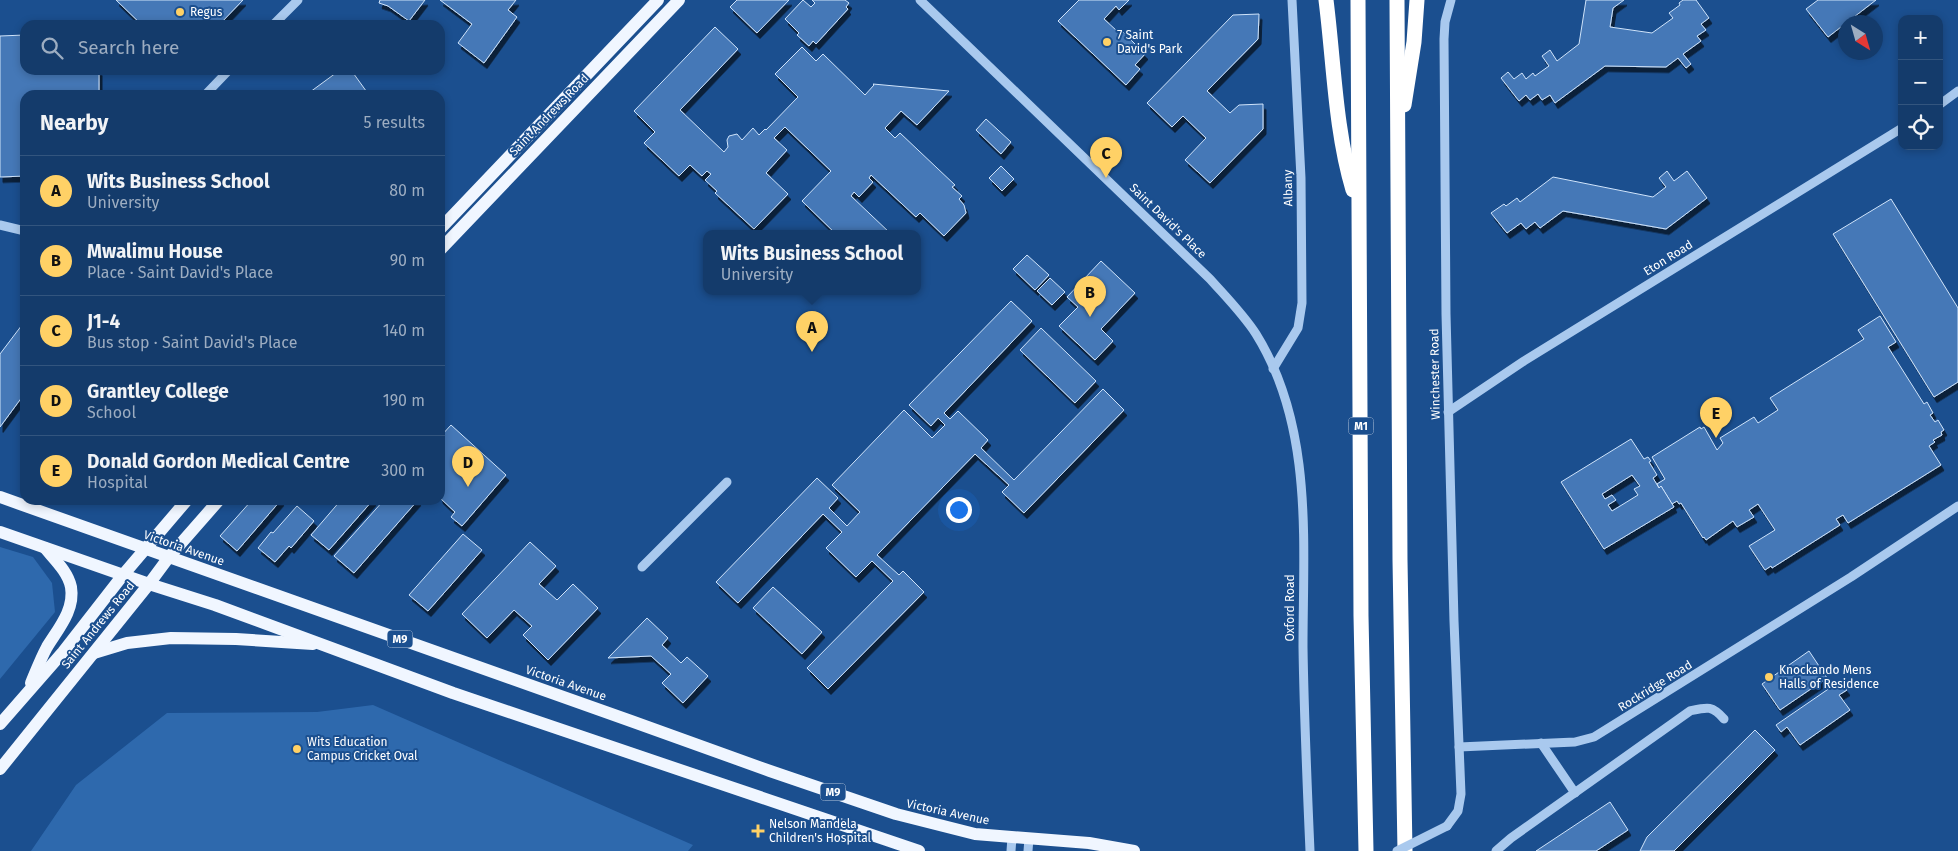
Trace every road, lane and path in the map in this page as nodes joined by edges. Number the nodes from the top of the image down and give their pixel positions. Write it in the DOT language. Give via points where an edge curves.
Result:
graph roads {
  1 [pos="298,0"];
  2 [pos="658,0"];
  3 [pos="679,0"];
  4 [pos="920,0"];
  5 [pos="1292,0"];
  6 [pos="1326,0"];
  7 [pos="1358,0"];
  8 [pos="1397,0"];
  9 [pos="1418,0"];
  10 [pos="1451,0"];
  11 [pos="278,20"];
  12 [pos="224,75"];
  13 [pos="210,90"];
  14 [pos="1958,91"];
  15 [pos="1943,102"];
  16 [pos="1898,130"];
  17 [pos="1398,131"];
  18 [pos="1358,208"];
  19 [pos="445,224"];
  20 [pos="0,225"];
  21 [pos="20,230"];
  22 [pos="445,245"];
  23 [pos="1273,369"];
  24 [pos="1448,412"];
  25 [pos="727,482"];
  26 [pos="0,497"];
  27 [pos="20,504"];
  28 [pos="22,505"];
  29 [pos="183,505"];
  30 [pos="215,505"];
  31 [pos="1958,506"];
  32 [pos="0,532"];
  33 [pos="45,548"];
  34 [pos="145,549"];
  35 [pos="169,557"];
  36 [pos="642,567"];
  37 [pos="123,575"];
  38 [pos="149,584"];
  39 [pos="328,645"];
  40 [pos="94,653"];
  41 [pos="29,690"];
  42 [pos="1724,719"];
  43 [pos="0,724"];
  44 [pos="1541,743"];
  45 [pos="1460,747"];
  46 [pos="0,769"];
  47 [pos="1575,793"];
  48 [pos="1012,837"];
  49 [pos="1028,845"];
  50 [pos="917,851"];
  51 [pos="1011,851"];
  52 [pos="1134,851"];
  53 [pos="1310,851"];
  54 [pos="1366,851"];
  55 [pos="1397,851"];
  56 [pos="1405,851"];
  57 [pos="1496,851"];
  1 -- 11 [label="street"];
  2 -- 19 [label="main road, Saint Andrews Road"];
  3 -- 22 [label="main road, Saint Andrews Road"];
  4 -- 23 [label="street, Saint David's Place" via="1216,285 1255,334"];
  5 -- 23 [label="street, Albany" via="1301,178 1302,303 1298,328"];
  6 -- 18 [label="highway" via="1344,159"];
  7 -- 18 [label="highway, M1"];
  8 -- 17 [label="highway"];
  9 -- 17 [label="highway" via="1409,82"];
  10 -- 24 [label="street, Winchester Road" via="1445,22 1444,67"];
  12 -- 13 [label="street"];
  14 -- 15 [label="street"];
  16 -- 24 [label="street, Eton Road"];
  17 -- 56 [label="highway"];
  18 -- 54 [label="highway, M1"];
  20 -- 21 [label="street"];
  23 -- 53 [label="street, Oxford Road" via="1285,399 1299,456"];
  24 -- 45 [label="street, Winchester Road"];
  25 -- 36 [label="street"];
  26 -- 27 [label="main road, Victoria Avenue / M9"];
  28 -- 34 [label="main road, Victoria Avenue / M9"];
  29 -- 34 [label="main road, Saint Andrews Road"];
  30 -- 35 [label="main road, Saint Andrews Road"];
  31 -- 44 [label="street, Rockridge Road" via="1603,733 1575,742"];
  32 -- 33 [label="main road, M9"];
  33 -- 37 [label="main road, M9"];
  33 -- 41 [label="main road" via="69,581 71,600 67,616 47,648"];
  34 -- 35 [label="main road, Victoria Avenue / M9"];
  34 -- 37 [label="main road, Saint Andrews Road"];
  35 -- 38 [label="main road, Saint Andrews Road"];
  35 -- 48 [label="main road, Victoria Avenue / M9" via="896,814 975,834"];
  37 -- 38 [label="main road, M9"];
  37 -- 41 [label="main road, Saint Andrews Road"];
  38 -- 39 [label="main road, M9"];
  38 -- 40 [label="main road, Saint Andrews Road"];
  39 -- 40 [label="main road" via="171,638 127,643"];
  39 -- 50 [label="main road, M9" via="453,693"];
  40 -- 46 [label="main road, Saint Andrews Road"];
  41 -- 43 [label="main road, Saint Andrews Road"];
  42 -- 47 [label="street" via="1716,710 1707,707 1690,711"];
  44 -- 45 [label="street, Rockridge Road"];
  44 -- 47 [label="street"];
  45 -- 55 [label="street, bridge" via="1460,806 1455,817 1447,826"];
  47 -- 57 [label="street"];
  48 -- 49 [label="main road, Victoria Avenue / M9"];
  48 -- 51 [label="street"];
  49 -- 52 [label="main road, Victoria Avenue / M9" via="1088,843"];
}
